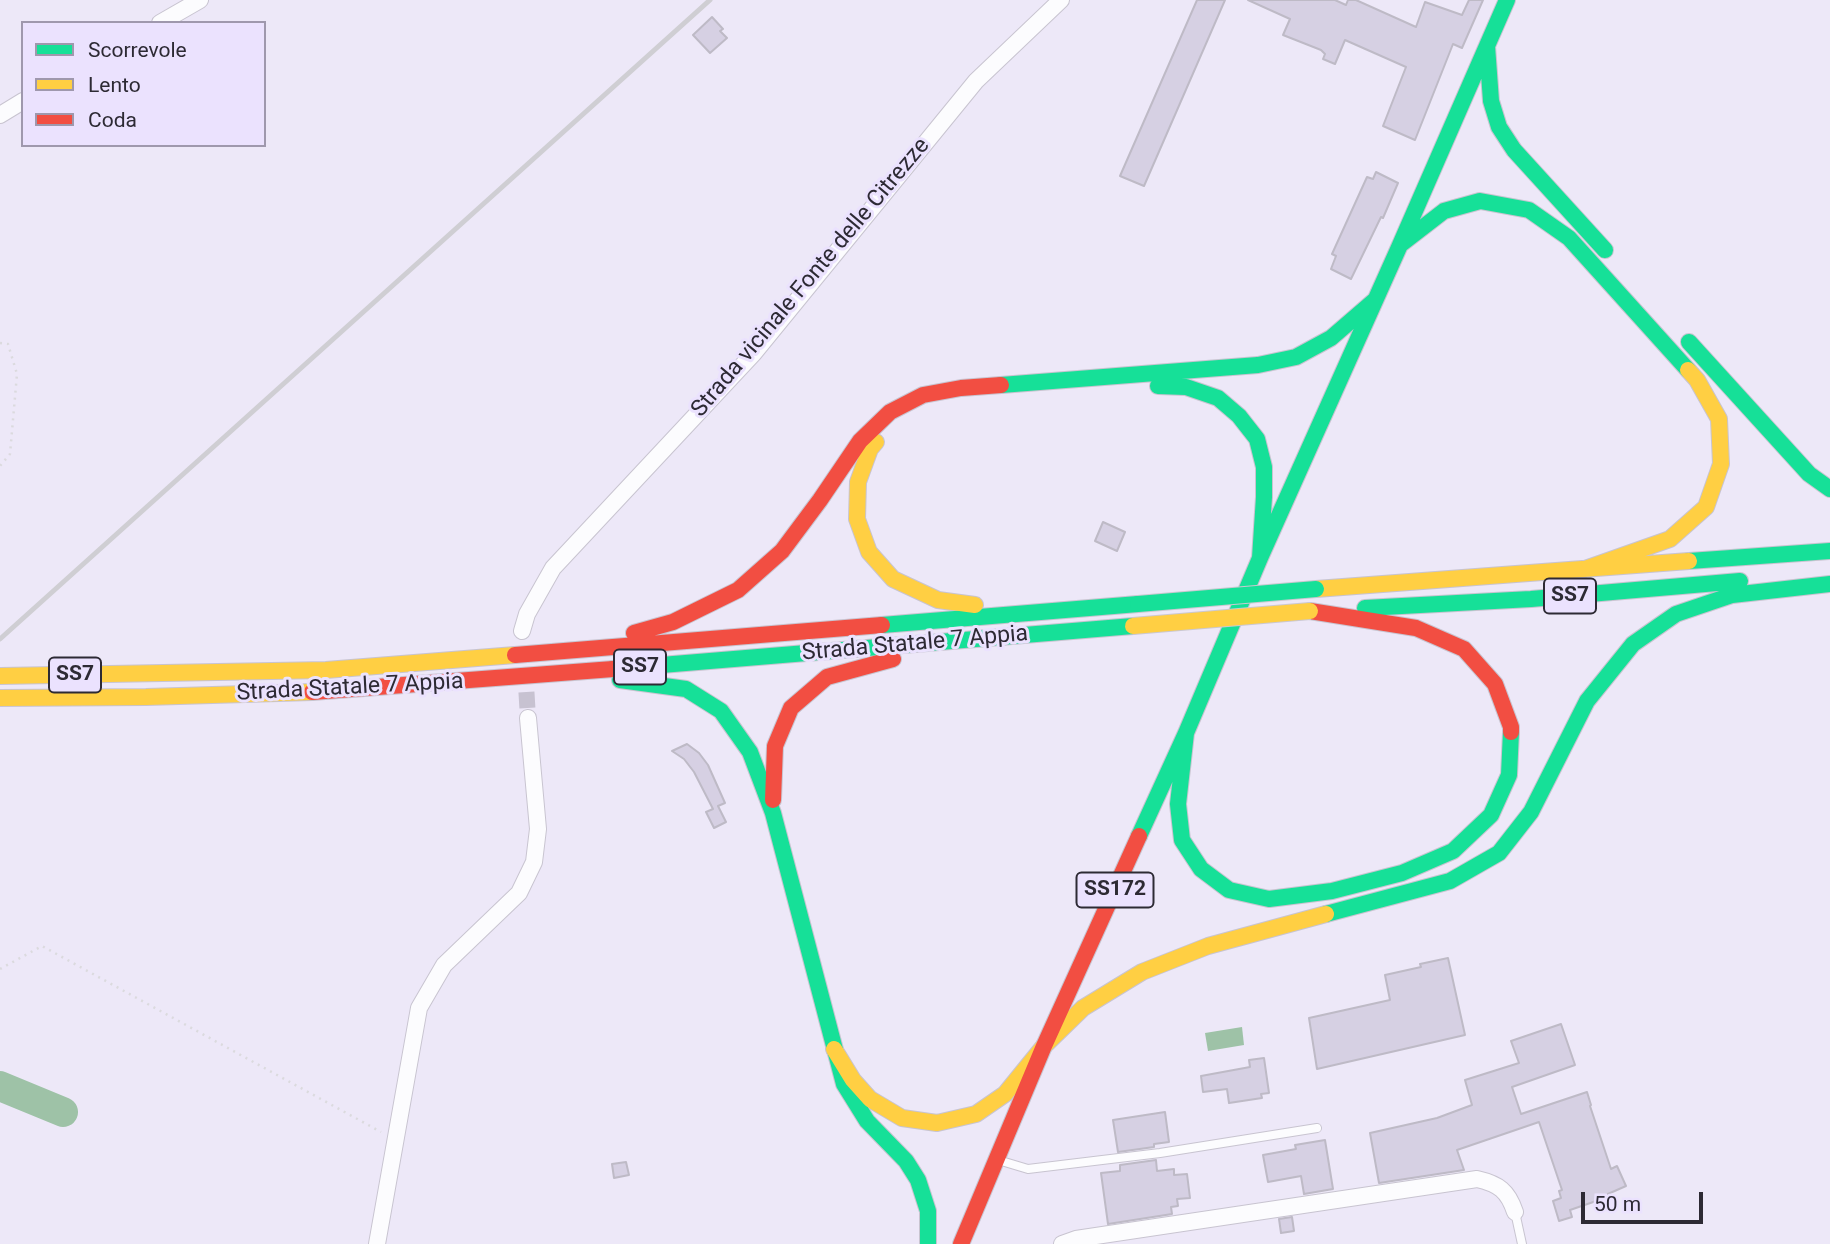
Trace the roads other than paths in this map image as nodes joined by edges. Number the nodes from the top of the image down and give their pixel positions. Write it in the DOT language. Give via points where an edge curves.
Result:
graph roads {
  1 [pos="200,0"];
  2 [pos="1061,0"];
  3 [pos="1507,0"];
  4 [pos="163,21"];
  5 [pos="1487,46"];
  6 [pos="21,103"];
  7 [pos="0,114"];
  8 [pos="1400,245"];
  9 [pos="1615,261"];
  10 [pos="1375,300"];
  11 [pos="1680,332"];
  12 [pos="1830,489"];
  13 [pos="1830,551"];
  14 [pos="1261,558"];
  15 [pos="1585,569"];
  16 [pos="1830,573"];
  17 [pos="1830,584"];
  18 [pos="1310,611"];
  19 [pos="1037,612"];
  20 [pos="522,631"];
  21 [pos="960,640"];
  22 [pos="567,651"];
  23 [pos="569,673"];
  24 [pos="0,676"];
  25 [pos="0,698"];
  26 [pos="528,718"];
  27 [pos="1186,733"];
  28 [pos="773,813"];
  29 [pos="1044,1046"];
  30 [pos="835,1049"];
  31 [pos="1317,1128"];
  32 [pos="996,1160"];
  33 [pos="1515,1212"];
  34 [pos="377,1244"];
  35 [pos="928,1244"];
  36 [pos="961,1244"];
  37 [pos="1062,1244"];
  38 [pos="1522,1244"];
  1 -- 4 [label="street"];
  2 -- 20 [label="street, Strada vicinale Fonte delle Citrezze" via="976,81 754,353 553,568"];
  3 -- 5 [label="main road, SS172"];
  5 -- 8 [label="main road, SS172"];
  5 -- 9 [label="main road" via="1491,101 1499,127 1514,150"];
  6 -- 7 [label="street"];
  8 -- 10 [label="main road, SS172"];
  8 -- 15 [label="main road" via="1444,211 1480,201 1529,210 1569,239 1698,380 1719,419 1721,464 1706,507 1670,539"];
  10 -- 14 [label="main road, SS172"];
  10 -- 22 [label="main road" via="1331,338 1296,356 1258,365 961,388 923,395 890,412 860,441 782,551 738,590 673,622"];
  11 -- 12 [label="main road" via="1809,474"];
  13 -- 15 [label="main road, Strada Statale 7 Appia / SS7"];
  14 -- 19 [label="main road" via="1264,467 1257,439 1218,398 1186,387 1151,385 963,398 926,405 896,420 870,449 858,482 858,519 869,551 894,579 938,600"];
  14 -- 27 [label="main road, SS172"];
  15 -- 19 [label="main road, Strada Statale 7 Appia / SS7, bridge"];
  16 -- 18 [label="main road, Strada Statale 7 Appia / SS7" via="1531,599"];
  17 -- 29 [label="main road" via="1732,595 1676,614 1633,644 1587,701 1531,812 1499,853 1450,881 1208,946 1142,972 1083,1008"];
  18 -- 21 [label="main road, Strada Statale 7 Appia / SS7, bridge"];
  18 -- 27 [label="main road" via="1416,628 1464,649 1495,684 1511,727 1508,775 1491,816 1453,851 1402,873 1332,891 1269,900 1230,890 1201,869 1182,840 1178,804"];
  19 -- 22 [label="main road, Strada Statale 7 Appia / SS7"];
  21 -- 23 [label="main road, Strada Statale 7 Appia / SS7"];
  21 -- 28 [label="main road" via="827,677 791,708 775,746"];
  22 -- 24 [label="main road, Strada Statale 7 Appia / SS7" via="326,670"];
  23 -- 25 [label="main road, Strada Statale 7 Appia / SS7" via="327,692"];
  23 -- 28 [label="main road" via="686,689 722,711 750,752"];
  26 -- 34 [label="street" via="538,829 534,862 519,893 444,965 419,1008"];
  27 -- 29 [label="main road, SS172"];
  28 -- 30 [label="main road"];
  29 -- 30 [label="main road" via="1005,1094 976,1114 937,1123 902,1118 870,1099"];
  29 -- 32 [label="main road, SS172"];
  30 -- 35 [label="main road" via="844,1084 856,1106 907,1163 926,1196 931,1229"];
  31 -- 32 [label="lane" via="1028,1169"];
  32 -- 36 [label="main road, SS172"];
  33 -- 37 [label="street" via="1502,1189 1477,1179"];
  33 -- 38 [label="lane"];
}
